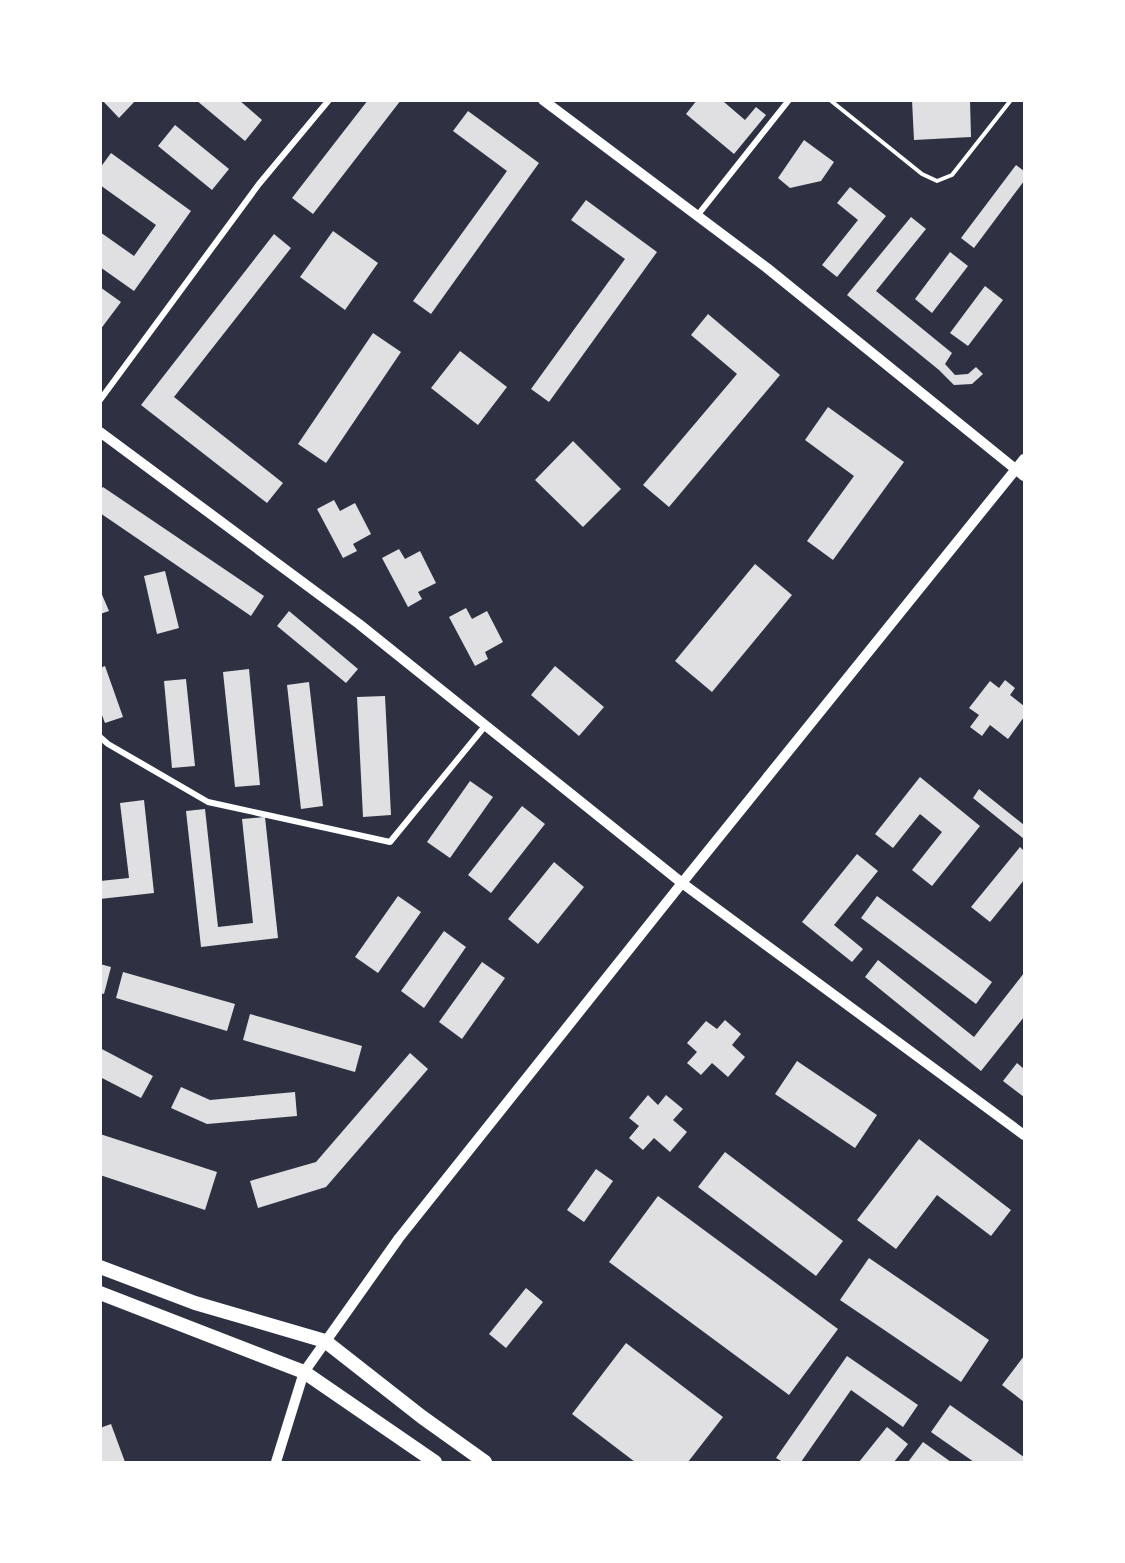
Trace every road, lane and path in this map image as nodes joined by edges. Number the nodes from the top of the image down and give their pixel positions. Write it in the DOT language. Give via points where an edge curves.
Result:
graph roads {
  1 [pos="329,100"];
  2 [pos="543,100"];
  3 [pos="789,100"];
  4 [pos="830,100"];
  5 [pos="1011,100"];
  6 [pos="697,216"];
  7 [pos="100,399"];
  8 [pos="100,432"];
  9 [pos="1024,459"];
  10 [pos="1020,472"];
  11 [pos="485,726"];
  12 [pos="100,737"];
  13 [pos="681,883"];
  14 [pos="1024,1135"];
  15 [pos="100,1267"];
  16 [pos="100,1293"];
  17 [pos="325,1341"];
  18 [pos="304,1372"];
  19 [pos="276,1462"];
  20 [pos="435,1462"];
  21 [pos="485,1462"];
  1 -- 7 [label="street" via="259,184"];
  2 -- 6 [label="street"];
  3 -- 6 [label="street"];
  4 -- 5 [label="lane" via="922,174 937,181 952,175"];
  6 -- 10 [label="street"];
  8 -- 11 [label="street" via="359,624"];
  9 -- 10 [label="street"];
  10 -- 13 [label="street"];
  11 -- 12 [label="street" via="390,842 208,802"];
  11 -- 13 [label="street"];
  13 -- 14 [label="street"];
  13 -- 17 [label="street" via="399,1238"];
  15 -- 17 [label="main road" via="195,1303"];
  16 -- 18 [label="main road"];
  17 -- 18 [label="street"];
  17 -- 21 [label="main road"];
  18 -- 19 [label="street"];
  18 -- 20 [label="main road"];
}
